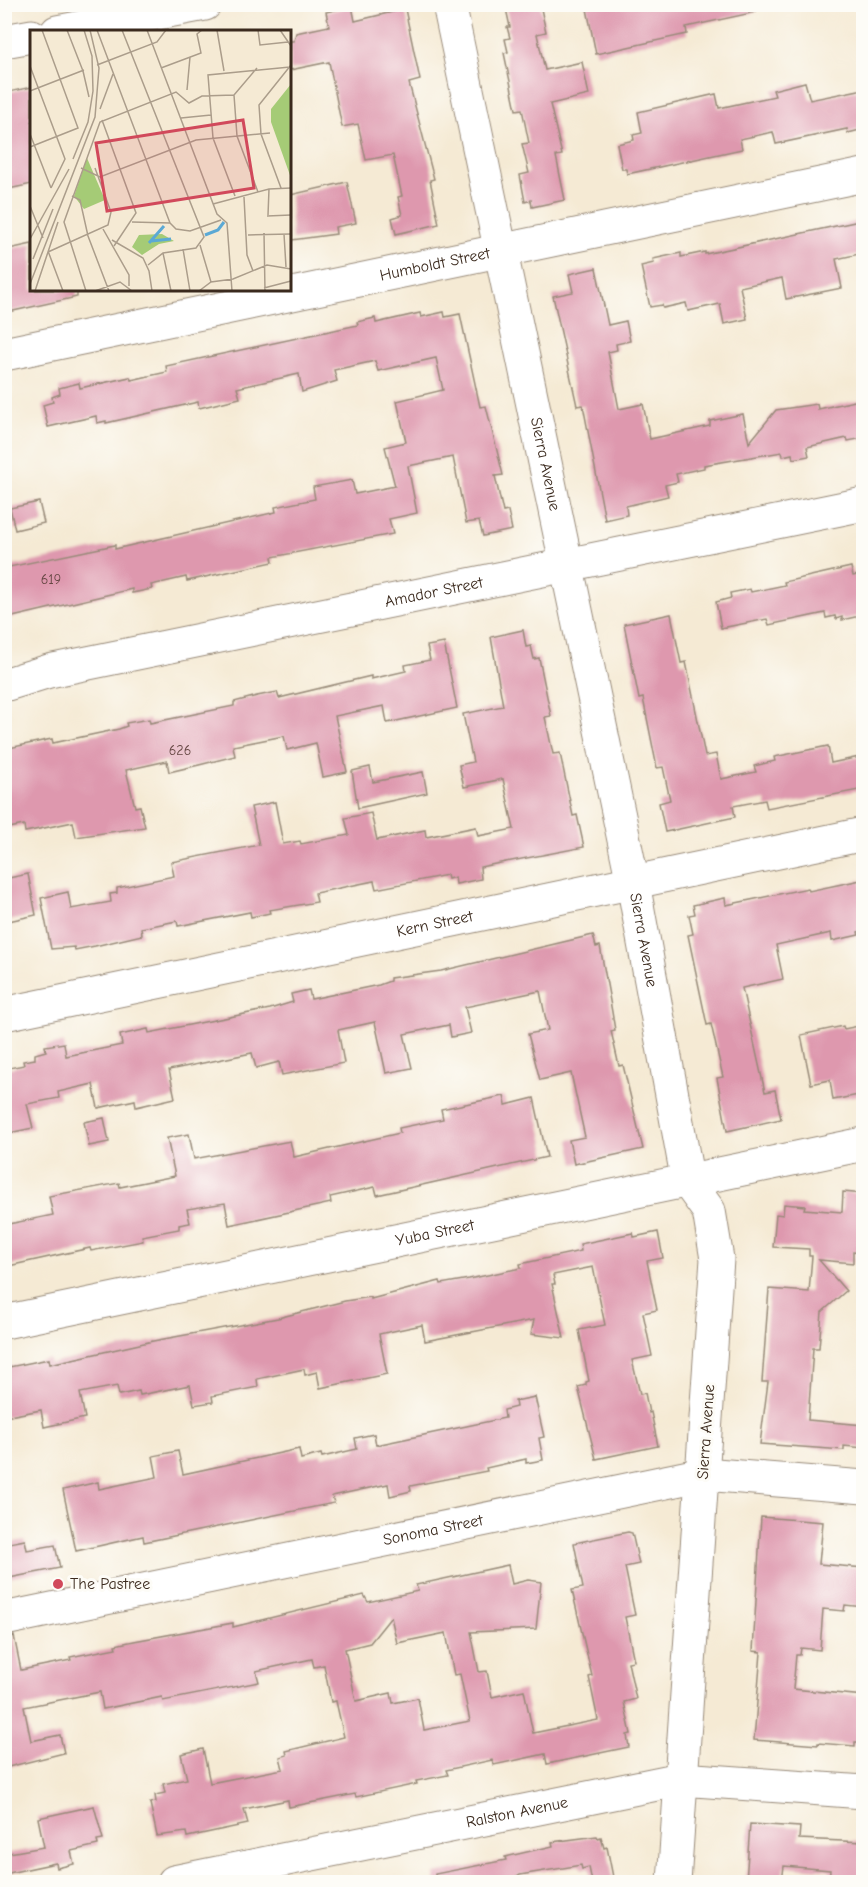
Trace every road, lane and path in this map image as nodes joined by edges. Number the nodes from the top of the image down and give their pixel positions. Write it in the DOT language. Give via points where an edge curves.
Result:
graph roads {
  1 [pos="205,4"];
  2 [pos="449,4"];
  3 [pos="68,30"];
  4 [pos="30,36"];
  5 [pos="4,41"];
  6 [pos="864,175"];
  7 [pos="500,250"];
  8 [pos="4,354"];
  9 [pos="864,504"];
  10 [pos="566,566"];
  11 [pos="4,685"];
  12 [pos="864,834"];
  13 [pos="633,883"];
  14 [pos="4,1014"];
  15 [pos="864,1143"];
  16 [pos="688,1182"];
  17 [pos="4,1322"];
  18 [pos="704,1474"];
  19 [pos="864,1487"];
  20 [pos="4,1619"];
  21 [pos="681,1779"];
  22 [pos="864,1792"];
  23 [pos="174,1882"];
  24 [pos="674,1882"];
  1 -- 3 [label="street"];
  2 -- 7 [label="street, Sierra Avenue"];
  4 -- 5 [label="street"];
  6 -- 7 [label="street, Humboldt Street"];
  7 -- 8 [label="street, Humboldt Street"];
  7 -- 10 [label="street, Sierra Avenue"];
  9 -- 10 [label="street, Amador Street"];
  10 -- 11 [label="street, Amador Street" via="49,670"];
  10 -- 13 [label="street, Sierra Avenue"];
  12 -- 13 [label="street, Kern Street"];
  13 -- 14 [label="street, Kern Street"];
  13 -- 16 [label="street, Sierra Avenue"];
  15 -- 16 [label="street, Yuba Street"];
  16 -- 17 [label="street, Yuba Street"];
  16 -- 18 [label="street, Sierra Avenue" via="709,1211 717,1258"];
  18 -- 19 [label="street, Sonoma Street"];
  18 -- 20 [label="street, Sonoma Street"];
  18 -- 21 [label="street, Sierra Avenue"];
  21 -- 22 [label="street, Ralston Avenue"];
  21 -- 23 [label="street, Ralston Avenue"];
  21 -- 24 [label="street, Sierra Avenue"];
}
